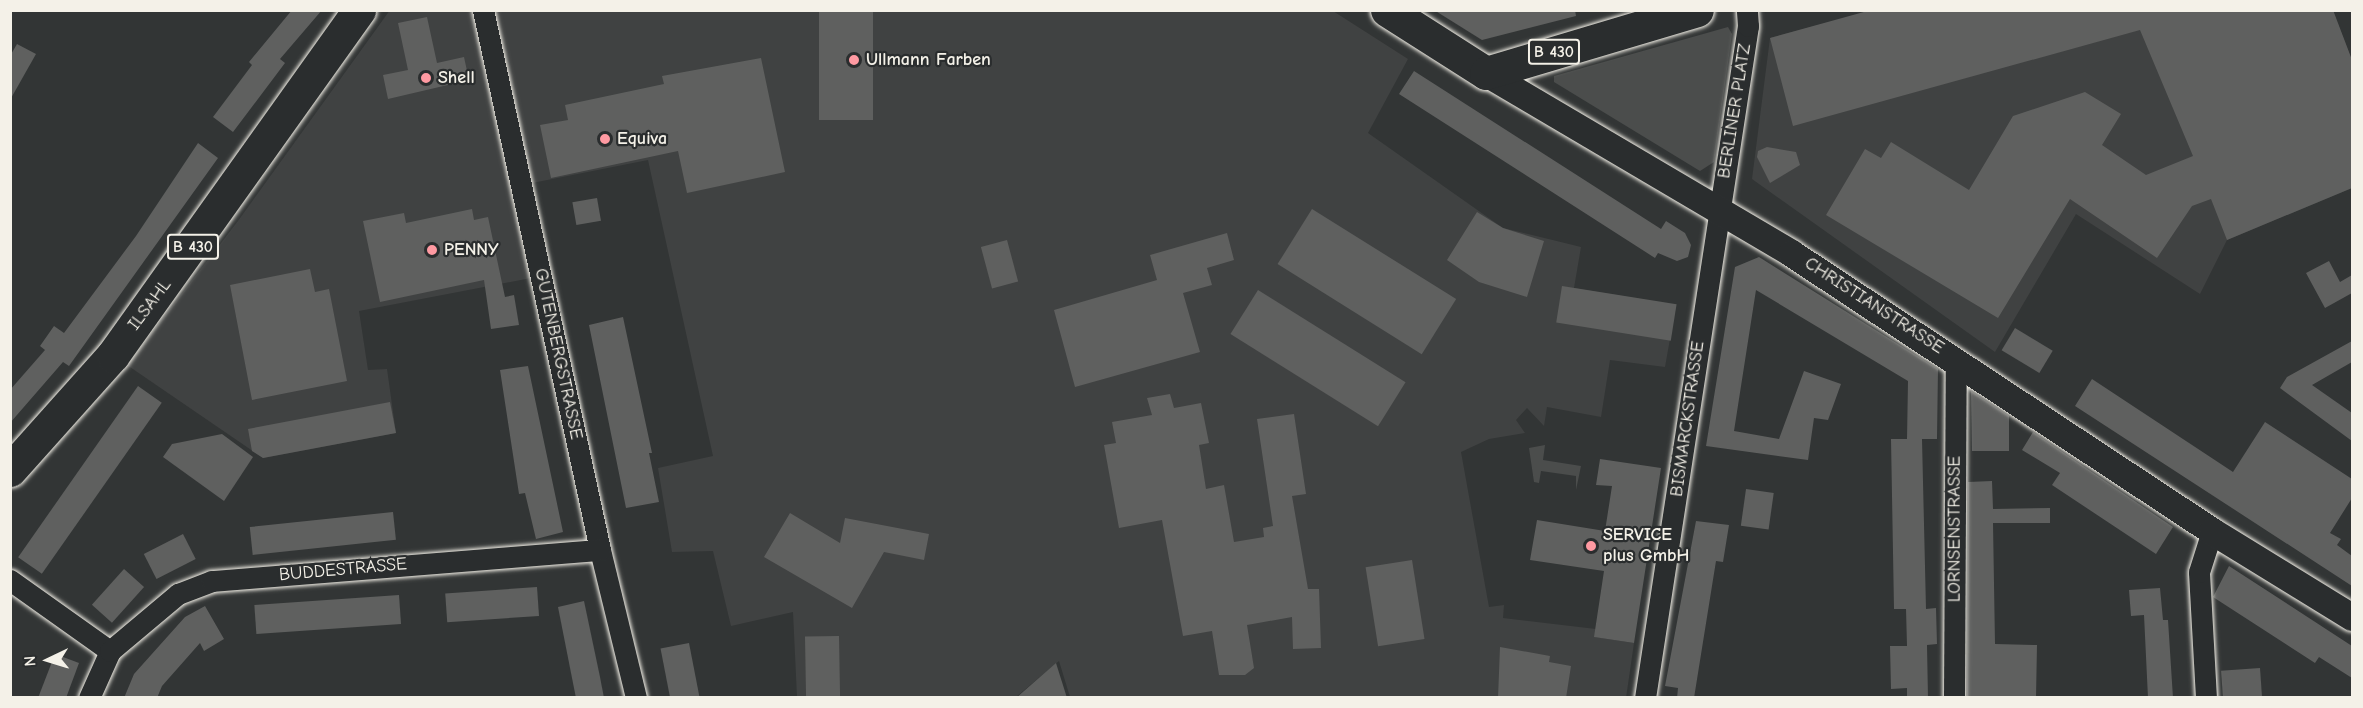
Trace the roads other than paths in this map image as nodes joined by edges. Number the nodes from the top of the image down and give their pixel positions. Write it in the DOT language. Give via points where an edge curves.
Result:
graph roads {
  1 [pos="359,10"];
  2 [pos="483,10"];
  3 [pos="1387,10"];
  4 [pos="1697,10"];
  5 [pos="1747,10"];
  6 [pos="1486,73"];
  7 [pos="1719,212"];
  8 [pos="1956,360"];
  9 [pos="10,470"];
  10 [pos="2212,531"];
  11 [pos="600,550"];
  12 [pos="10,580"];
  13 [pos="2352,616"];
  14 [pos="110,651"];
  15 [pos="89,698"];
  16 [pos="636,698"];
  17 [pos="1645,698"];
  18 [pos="1954,698"];
  19 [pos="2206,698"];
  1 -- 9 [label="main road, ILSAHL / B 430" via="112,355"];
  2 -- 11 [label="street, GUTENBERGSTRASSE"];
  3 -- 6 [label="main road, CHRISTIANSTRASSE"];
  4 -- 6 [label="main road, B 430"];
  5 -- 7 [label="street, BERLINER PLATZ" via="1748,26"];
  6 -- 7 [label="street, CHRISTIANSTRASSE"];
  7 -- 8 [label="street, CHRISTIANSTRASSE" via="1791,253"];
  7 -- 17 [label="street, BISMARCKSTRASSE"];
  8 -- 10 [label="street, CHRISTIANSTRASSE"];
  8 -- 18 [label="street, LORNSENSTRASSE"];
  10 -- 13 [label="street, CHRISTIANSTRASSE"];
  10 -- 19 [label="street" via="2199,572"];
  11 -- 14 [label="street, BUDDESTRASSE" via="212,581 178,594"];
  11 -- 16 [label="street, GUTENBERGSTRASSE"];
  12 -- 14 [label="street"];
  14 -- 15 [label="street, BUDDESTRASSE"];
}
